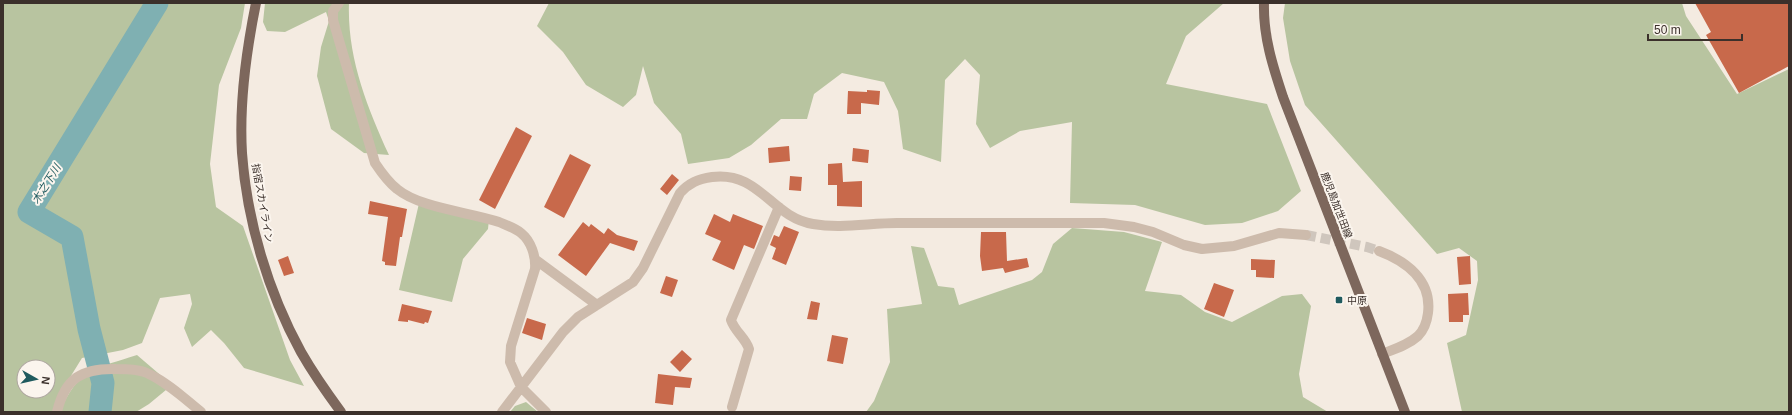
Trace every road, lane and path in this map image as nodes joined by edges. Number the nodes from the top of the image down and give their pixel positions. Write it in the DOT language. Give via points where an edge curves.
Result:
graph roads {
  1 [pos="256,3"];
  2 [pos="339,3"];
  3 [pos="1264,3"];
  4 [pos="779,208"];
  5 [pos="1306,235"];
  6 [pos="1378,251"];
  7 [pos="536,260"];
  8 [pos="598,305"];
  9 [pos="1382,354"];
  10 [pos="521,386"];
  11 [pos="732,407"];
  12 [pos="57,412"];
  13 [pos="201,412"];
  14 [pos="342,412"];
  15 [pos="502,412"];
  16 [pos="546,412"];
  17 [pos="1405,412"];
  1 -- 14 [label="main road, 指宿スカイライン" via="248,40 243,93 242,153 249,205 260,252 280,307 301,352"];
  2 -- 7 [label="street" via="333,11 333,20 375,163 384,177 397,190 414,198 488,218 521,232"];
  3 -- 9 [label="main road, 鹿児島加世田線" via="1264,20 1273,68"];
  4 -- 5 [label="street" via="807,223 828,227 887,223 1104,223 1154,232 1184,246 1202,249 1234,246 1279,233"];
  4 -- 8 [label="street" via="744,180 733,177 702,178 688,184 680,193 643,268 633,282"];
  4 -- 11 [label="street" via="731,320 734,329 746,340 749,349"];
  6 -- 9 [label="street" via="1405,263 1415,272 1424,283 1428,299 1427,321 1419,335 1405,345"];
  7 -- 8 [label="street"];
  7 -- 10 [label="street" via="510,346 510,362"];
  8 -- 10 [label="street" via="578,317 563,332"];
  9 -- 17 [label="main road, 鹿児島加世田線"];
  10 -- 15 [label="street"];
  10 -- 16 [label="street"];
  12 -- 13 [label="street" via="65,388 77,376 91,370 108,369 148,373"];
}
